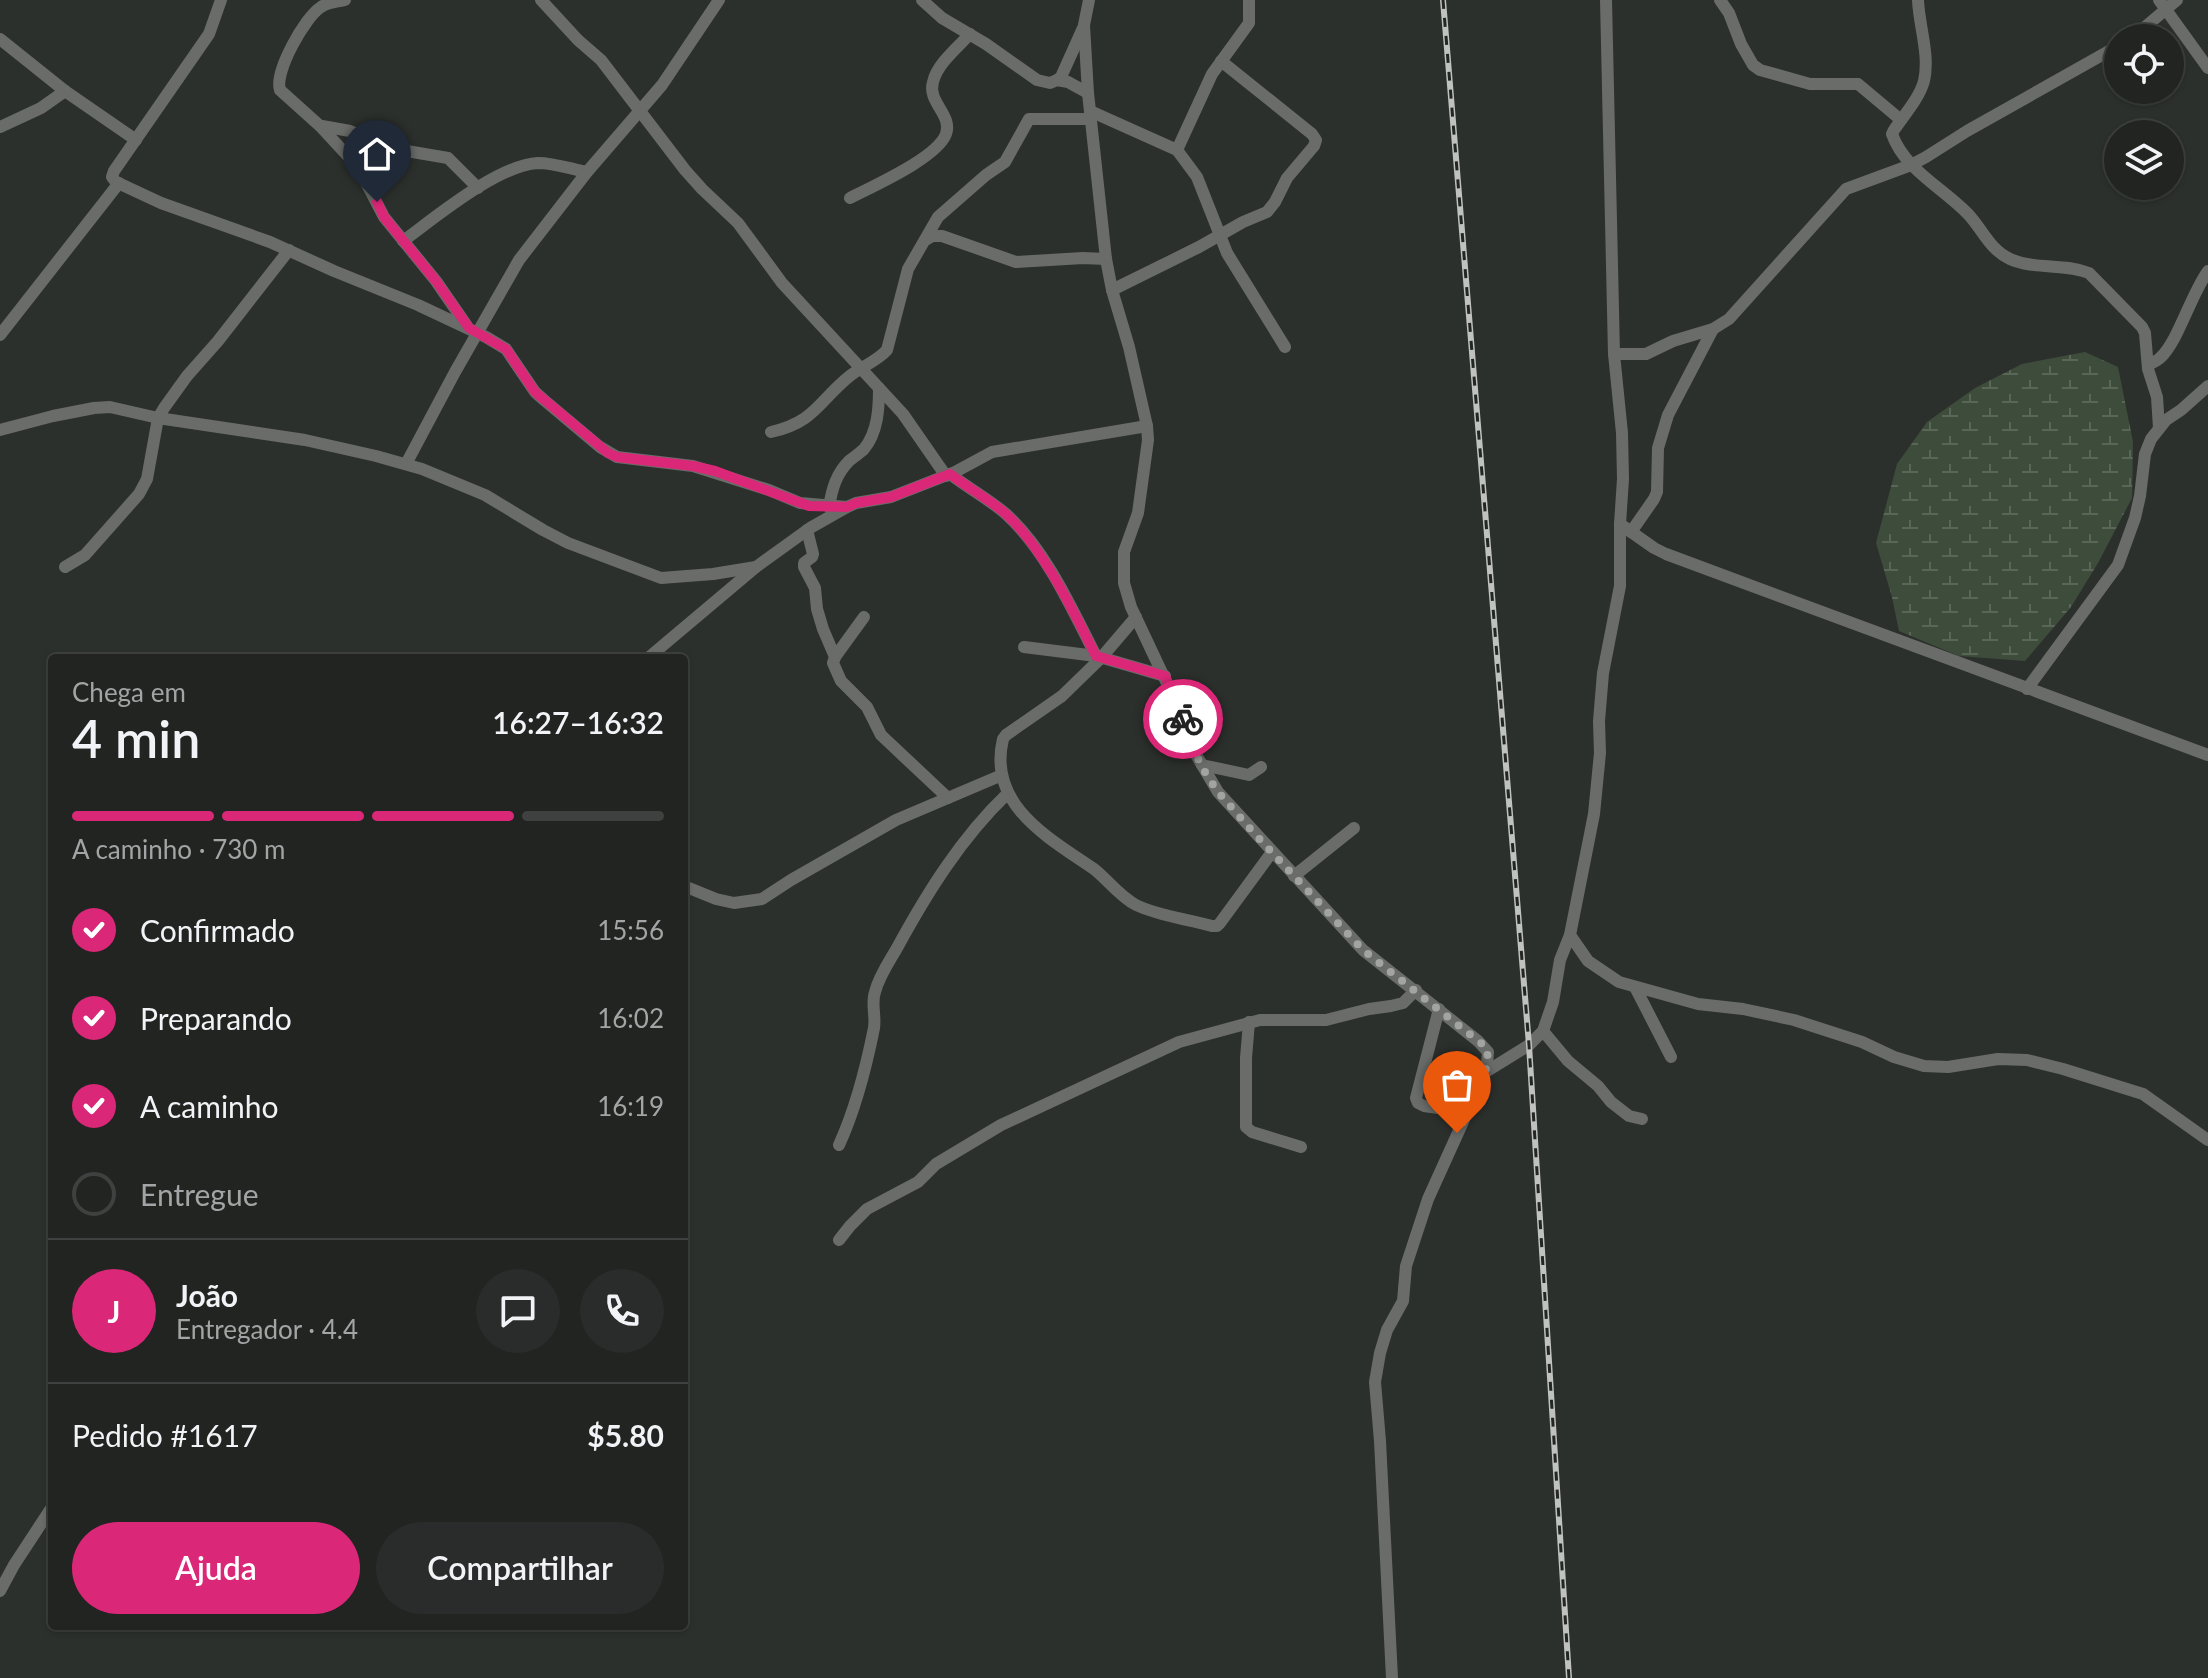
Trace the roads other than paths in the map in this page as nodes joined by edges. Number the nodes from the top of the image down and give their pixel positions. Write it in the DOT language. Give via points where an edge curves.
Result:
graph roads {
  1 [pos="221,0"];
  2 [pos="345,0"];
  3 [pos="541,0"];
  4 [pos="719,0"];
  5 [pos="922,0"];
  6 [pos="1089,0"];
  7 [pos="1249,0"];
  8 [pos="1606,0"];
  9 [pos="1720,0"];
  10 [pos="1918,0"];
  11 [pos="2177,0"];
  12 [pos="2162,4"];
  13 [pos="2144,24"];
  14 [pos="1084,25"];
  15 [pos="970,34"];
  16 [pos="0,39"];
  17 [pos="2104,54"];
  18 [pos="1221,61"];
  19 [pos="2208,68"];
  20 [pos="1057,80"];
  21 [pos="65,91"];
  22 [pos="1088,93"];
  23 [pos="639,112"];
  24 [pos="1090,115"];
  25 [pos="1901,120"];
  26 [pos="320,126"];
  27 [pos="0,127"];
  28 [pos="136,140"];
  29 [pos="1177,150"];
  30 [pos="1911,165"];
  31 [pos="587,172"];
  32 [pos="119,183"];
  33 [pos="478,188"];
  34 [pos="850,198"];
  35 [pos="1219,234"];
  36 [pos="927,239"];
  37 [pos="403,241"];
  38 [pos="289,250"];
  39 [pos="1106,259"];
  40 [pos="2208,271"];
  41 [pos="1112,290"];
  42 [pos="1713,329"];
  43 [pos="473,331"];
  44 [pos="0,335"];
  45 [pos="1285,347"];
  46 [pos="1614,354"];
  47 [pos="2148,365"];
  48 [pos="861,369"];
  49 [pos="2208,386"];
  50 [pos="879,388"];
  51 [pos="158,418"];
  52 [pos="1147,426"];
  53 [pos="2159,428"];
  54 [pos="0,430"];
  55 [pos="771,432"];
  56 [pos="406,464"];
  57 [pos="948,475"];
  58 [pos="829,507"];
  59 [pos="847,507"];
  60 [pos="1625,528"];
  61 [pos="807,530"];
  62 [pos="65,567"];
  63 [pos="756,567"];
  64 [pos="864,617"];
  65 [pos="1136,617"];
  66 [pos="1024,647"];
  67 [pos="653,654"];
  68 [pos="835,657"];
  69 [pos="1098,657"];
  70 [pos="1165,676"];
  71 [pos="2027,689"];
  72 [pos="2208,755"];
  73 [pos="1202,765"];
  74 [pos="1261,767"];
  75 [pos="1002,775"];
  76 [pos="1007,794"];
  77 [pos="948,798"];
  78 [pos="1354,828"];
  79 [pos="1272,852"];
  80 [pos="1294,876"];
  81 [pos="688,888"];
  82 [pos="1570,935"];
  83 [pos="1635,987"];
  84 [pos="1416,990"];
  85 [pos="1439,1009"];
  86 [pos="1249,1022"];
  87 [pos="1543,1031"];
  88 [pos="1671,1057"];
  89 [pos="1484,1073"];
  90 [pos="1467,1112"];
  91 [pos="1642,1119"];
  92 [pos="2208,1140"];
  93 [pos="839,1145"];
  94 [pos="1301,1147"];
  95 [pos="839,1240"];
  96 [pos="48,1513"];
  97 [pos="0,1591"];
  98 [pos="1392,1678"];
  1 -- 28 [label="street" via="209,34"];
  2 -- 26 [label="street" via="326,4 312,15 279,77 280,90"];
  3 -- 23 [label="street" via="601,60"];
  4 -- 23 [label="street"];
  5 -- 15 [label="street"];
  6 -- 14 [label="street"];
  7 -- 18 [label="street" via="1249,23"];
  8 -- 46 [label="street"];
  9 -- 25 [label="street" via="1760,70 1810,84 1858,84"];
  10 -- 25 [label="street" via="1924,81"];
  11 -- 12 [label="street"];
  12 -- 13 [label="street"];
  12 -- 19 [label="street"];
  14 -- 20 [label="street"];
  14 -- 22 [label="street"];
  15 -- 20 [label="street" via="1037,80"];
  15 -- 34 [label="street" via="932,85 932,98 947,125 943,140 921,159"];
  16 -- 21 [label="street"];
  17 -- 30 [label="street"];
  18 -- 29 [label="street"];
  18 -- 35 [label="street" via="1316,140 1267,212"];
  20 -- 22 [label="street"];
  21 -- 27 [label="street"];
  21 -- 28 [label="street"];
  22 -- 24 [label="street"];
  23 -- 31 [label="street"];
  23 -- 48 [label="street"];
  24 -- 29 [label="street"];
  24 -- 36 [label="street" via="1029,119 1005,162 943,211"];
  24 -- 39 [label="street"];
  25 -- 30 [label="street" via="1892,134"];
  26 -- 33 [label="street" via="350,131 395,149 448,158"];
  26 -- 37 [label="street" via="358,167"];
  28 -- 32 [label="street" via="114,171 112,177"];
  29 -- 35 [label="street" via="1197,177"];
  30 -- 42 [label="street" via="1846,189 1729,319"];
  30 -- 47 [label="street" via="1970,216 2000,253 2017,262 2081,270 2095,277 2142,327"];
  31 -- 33 [label="street" via="535,163"];
  31 -- 43 [label="street"];
  32 -- 38 [label="street"];
  32 -- 44 [label="street"];
  33 -- 37 [label="street"];
  35 -- 41 [label="street"];
  35 -- 45 [label="street"];
  36 -- 39 [label="street" via="942,236 1016,262"];
  36 -- 48 [label="street" via="905,277 887,350"];
  37 -- 43 [label="street"];
  38 -- 43 [label="street"];
  38 -- 51 [label="street"];
  39 -- 41 [label="street"];
  40 -- 47 [label="street" via="2174,338 2160,359"];
  41 -- 52 [label="street"];
  42 -- 46 [label="street" via="1646,354"];
  42 -- 60 [label="street" via="1668,415 1658,448 1654,499"];
  43 -- 56 [label="street"];
  43 -- 58 [label="street" via="506,349 535,392 617,457 693,466 800,503"];
  46 -- 60 [label="street"];
  47 -- 53 [label="street"];
  48 -- 50 [label="street"];
  48 -- 55 [label="street" via="809,417"];
  49 -- 53 [label="street"];
  50 -- 57 [label="street"];
  50 -- 58 [label="street" via="871,437 839,472"];
  51 -- 54 [label="street" via="94,408"];
  51 -- 56 [label="street" via="305,440"];
  51 -- 62 [label="street" via="144,487 94,546"];
  52 -- 57 [label="street" via="992,452"];
  52 -- 65 [label="street" via="1138,513 1123,566"];
  53 -- 71 [label="street" via="2145,454 2138,507 2118,565"];
  56 -- 63 [label="street" via="485,495 568,543 661,578"];
  57 -- 59 [label="street"];
  57 -- 69 [label="street" via="1019,528"];
  58 -- 59 [label="street"];
  59 -- 61 [label="street"];
  60 -- 71 [label="street" via="1666,554"];
  60 -- 82 [label="street" via="1603,673 1594,814"];
  61 -- 63 [label="street"];
  61 -- 68 [label="street" via="813,554 804,567"];
  63 -- 67 [label="street"];
  64 -- 68 [label="street"];
  65 -- 69 [label="street"];
  65 -- 70 [label="street"];
  66 -- 69 [label="street"];
  68 -- 77 [label="street" via="841,681 867,707 881,735"];
  69 -- 70 [label="street"];
  69 -- 75 [label="street" via="1062,696 1006,735"];
  70 -- 73 [label="street"];
  71 -- 72 [label="street"];
  73 -- 74 [label="street" via="1249,775"];
  73 -- 79 [label="street" via="1218,792"];
  75 -- 76 [label="street"];
  75 -- 77 [label="street"];
  76 -- 79 [label="street" via="1059,847 1135,905 1212,926 1220,923"];
  76 -- 93 [label="street" via="965,840 884,972 874,993 874,1026 857,1103"];
  77 -- 81 [label="street" via="896,820 762,899 734,903"];
  78 -- 80 [label="street"];
  79 -- 80 [label="street"];
  80 -- 84 [label="street" via="1363,950"];
  82 -- 83 [label="street" via="1599,970"];
  82 -- 87 [label="street"];
  83 -- 88 [label="street"];
  83 -- 92 [label="street" via="1794,1020 1924,1066 1998,1059 2063,1069 2143,1094"];
  84 -- 85 [label="street"];
  84 -- 86 [label="street" via="1403,1003 1326,1020"];
  85 -- 89 [label="street" via="1486,1047"];
  85 -- 90 [label="street" via="1416,1098 1424,1106"];
  86 -- 94 [label="street" via="1246,1127"];
  86 -- 95 [label="street" via="1179,1042 1001,1125 936,1164 918,1182 867,1209"];
  87 -- 89 [label="street"];
  87 -- 91 [label="street" via="1611,1102"];
  89 -- 90 [label="street"];
  90 -- 98 [label="street" via="1428,1199 1408,1259 1403,1301 1382,1343 1375,1382"];
  96 -- 97 [label="street"];
}
